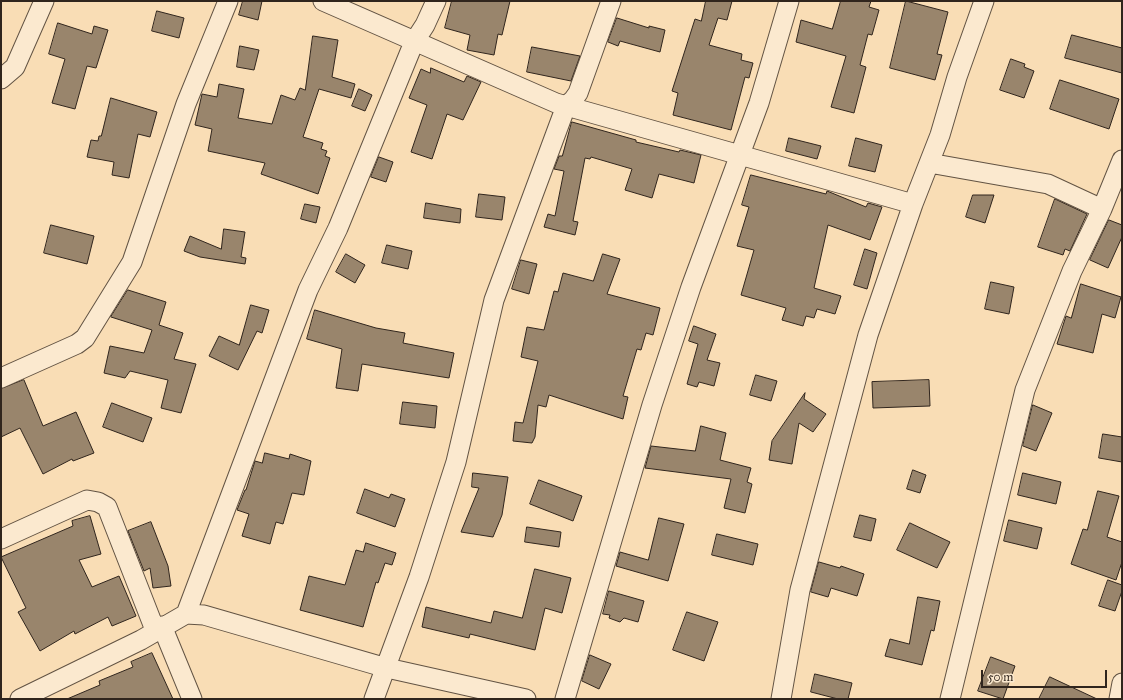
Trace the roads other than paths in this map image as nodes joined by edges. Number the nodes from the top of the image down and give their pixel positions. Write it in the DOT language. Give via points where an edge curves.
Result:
graph roads {
  1 [pos="44,1"];
  2 [pos="228,1"];
  3 [pos="323,1"];
  4 [pos="436,1"];
  5 [pos="611,1"];
  6 [pos="789,1"];
  7 [pos="984,1"];
  8 [pos="414,42"];
  9 [pos="1,79"];
  10 [pos="566,106"];
  11 [pos="740,156"];
  12 [pos="1122,160"];
  13 [pos="929,163"];
  14 [pos="913,204"];
  15 [pos="1102,209"];
  16 [pos="1,378"];
  17 [pos="1,540"];
  18 [pos="186,614"];
  19 [pos="159,628"];
  20 [pos="387,668"];
  21 [pos="1122,683"];
  22 [pos="20,699"];
  23 [pos="192,699"];
  24 [pos="374,699"];
  25 [pos="526,699"];
  26 [pos="565,699"];
  27 [pos="781,699"];
  28 [pos="950,699"];
  29 [pos="1119,699"];
  1 -- 9 [label="street" via="15,68"];
  2 -- 16 [label="street" via="186,104 132,262 92,329 77,344"];
  3 -- 8 [label="street"];
  4 -- 8 [label="street"];
  5 -- 10 [label="street" via="578,93"];
  6 -- 11 [label="street" via="759,103"];
  7 -- 13 [label="street"];
  8 -- 10 [label="street"];
  8 -- 18 [label="street" via="338,228 308,290"];
  10 -- 11 [label="street"];
  10 -- 20 [label="street" via="494,300 456,462"];
  11 -- 14 [label="street"];
  11 -- 26 [label="street" via="691,287 652,405"];
  12 -- 15 [label="street"];
  13 -- 14 [label="street"];
  13 -- 15 [label="street" via="1048,184"];
  14 -- 27 [label="street" via="868,335 802,582"];
  15 -- 28 [label="street" via="1072,270 1025,390"];
  17 -- 19 [label="street" via="87,500 107,506"];
  18 -- 19 [label="street"];
  18 -- 20 [label="street" via="204,614"];
  19 -- 22 [label="street" via="140,640"];
  19 -- 23 [label="street"];
  20 -- 24 [label="street"];
  20 -- 25 [label="street"];
  21 -- 29 [label="street"];
}
